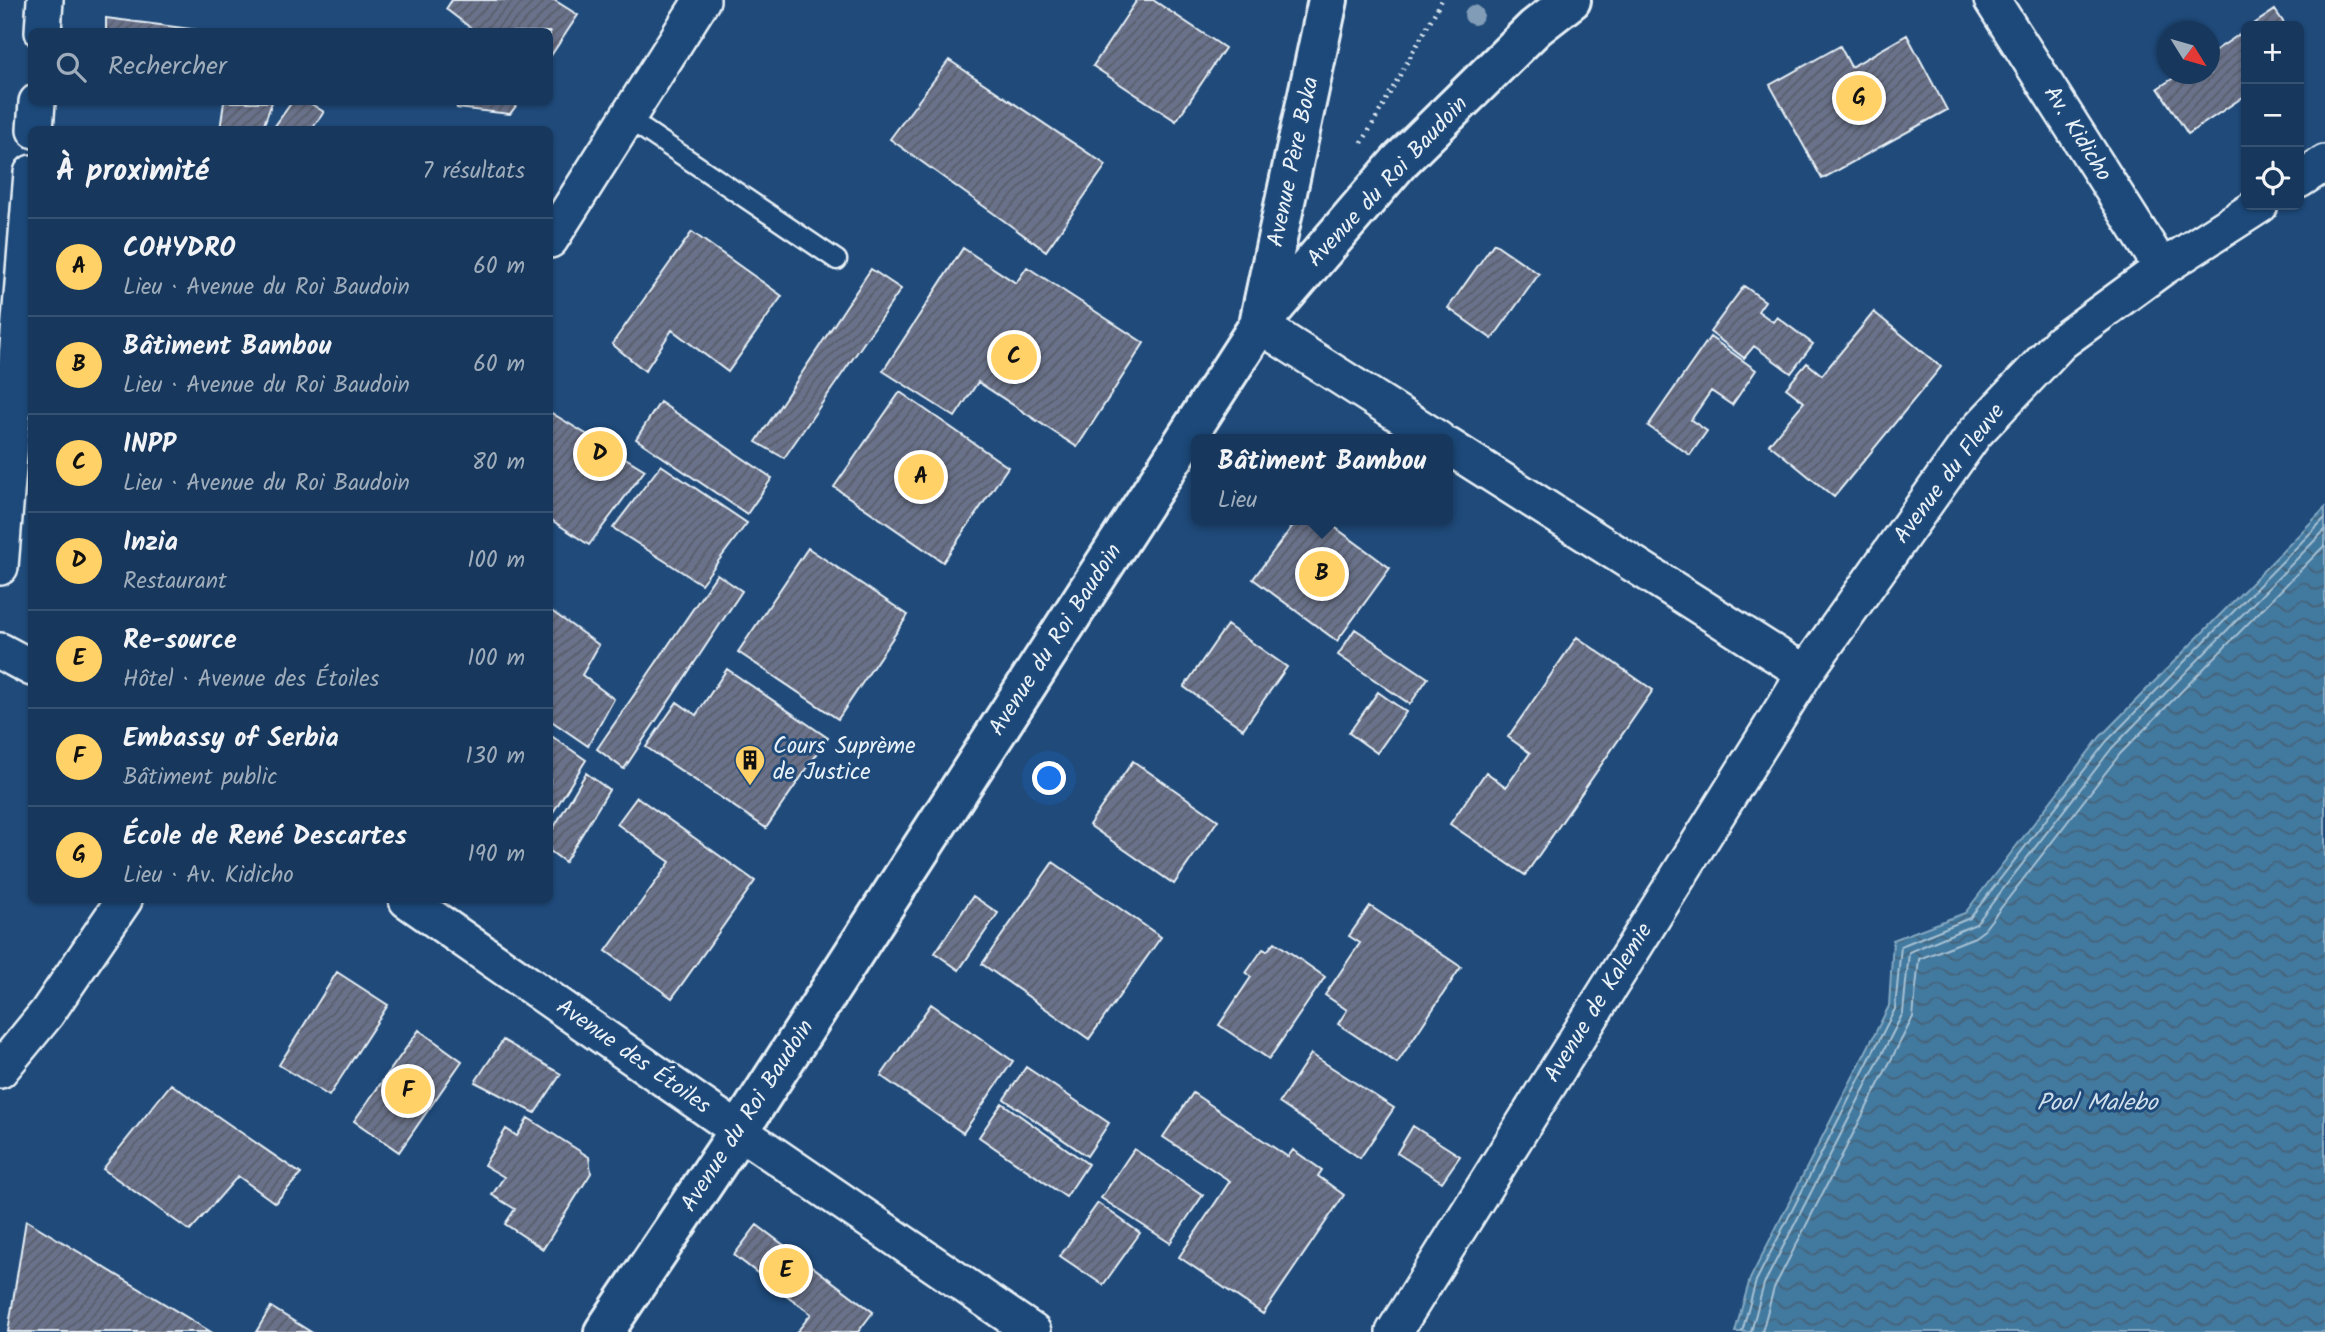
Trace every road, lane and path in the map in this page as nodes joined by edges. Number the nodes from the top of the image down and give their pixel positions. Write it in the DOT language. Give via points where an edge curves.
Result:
graph roads {
  1 [pos="45,0"];
  2 [pos="702,0"];
  3 [pos="1328,0"];
  4 [pos="1571,0"];
  5 [pos="1992,0"];
  6 [pos="43,28"];
  7 [pos="37,105"];
  8 [pos="627,118"];
  9 [pos="35,126"];
  10 [pos="2325,163"];
  11 [pos="2304,177"];
  12 [pos="2252,210"];
  13 [pos="28,222"];
  14 [pos="553,235"];
  15 [pos="837,260"];
  16 [pos="2162,268"];
  17 [pos="1259,325"];
  18 [pos="1430,434"];
  19 [pos="1453,449"];
  20 [pos="0,567"];
  21 [pos="0,652"];
  22 [pos="28,666"];
  23 [pos="1804,673"];
  24 [pos="122,903"];
  25 [pos="412,903"];
  26 [pos="0,1070"];
  27 [pos="739,1131"];
  28 [pos="604,1332"];
  29 [pos="1033,1332"];
  30 [pos="1394,1332"];
  1 -- 6 [label="street"];
  2 -- 8 [label="street"];
  3 -- 17 [label="street, Avenue Père Boka"];
  4 -- 17 [label="street, Avenue du Roi Baudoin" via="1535,28 1399,162"];
  5 -- 16 [label="street, Av. Kidicho"];
  7 -- 9 [label="street"];
  8 -- 14 [label="street"];
  8 -- 15 [label="lane"];
  10 -- 11 [label="street"];
  12 -- 16 [label="street, Avenue du Fleuve"];
  13 -- 20 [label="street"];
  16 -- 23 [label="street, Avenue du Fleuve" via="2061,342 1975,433"];
  17 -- 18 [label="street"];
  17 -- 27 [label="street, Avenue du Roi Baudoin"];
  19 -- 23 [label="street"];
  21 -- 22 [label="street"];
  23 -- 30 [label="street, Avenue de Kalemie"];
  24 -- 26 [label="street" via="47,1013"];
  25 -- 27 [label="street, Avenue des Étoiles"];
  27 -- 28 [label="street, Avenue du Roi Baudoin"];
  27 -- 29 [label="street, Avenue des Étoiles"];
}
